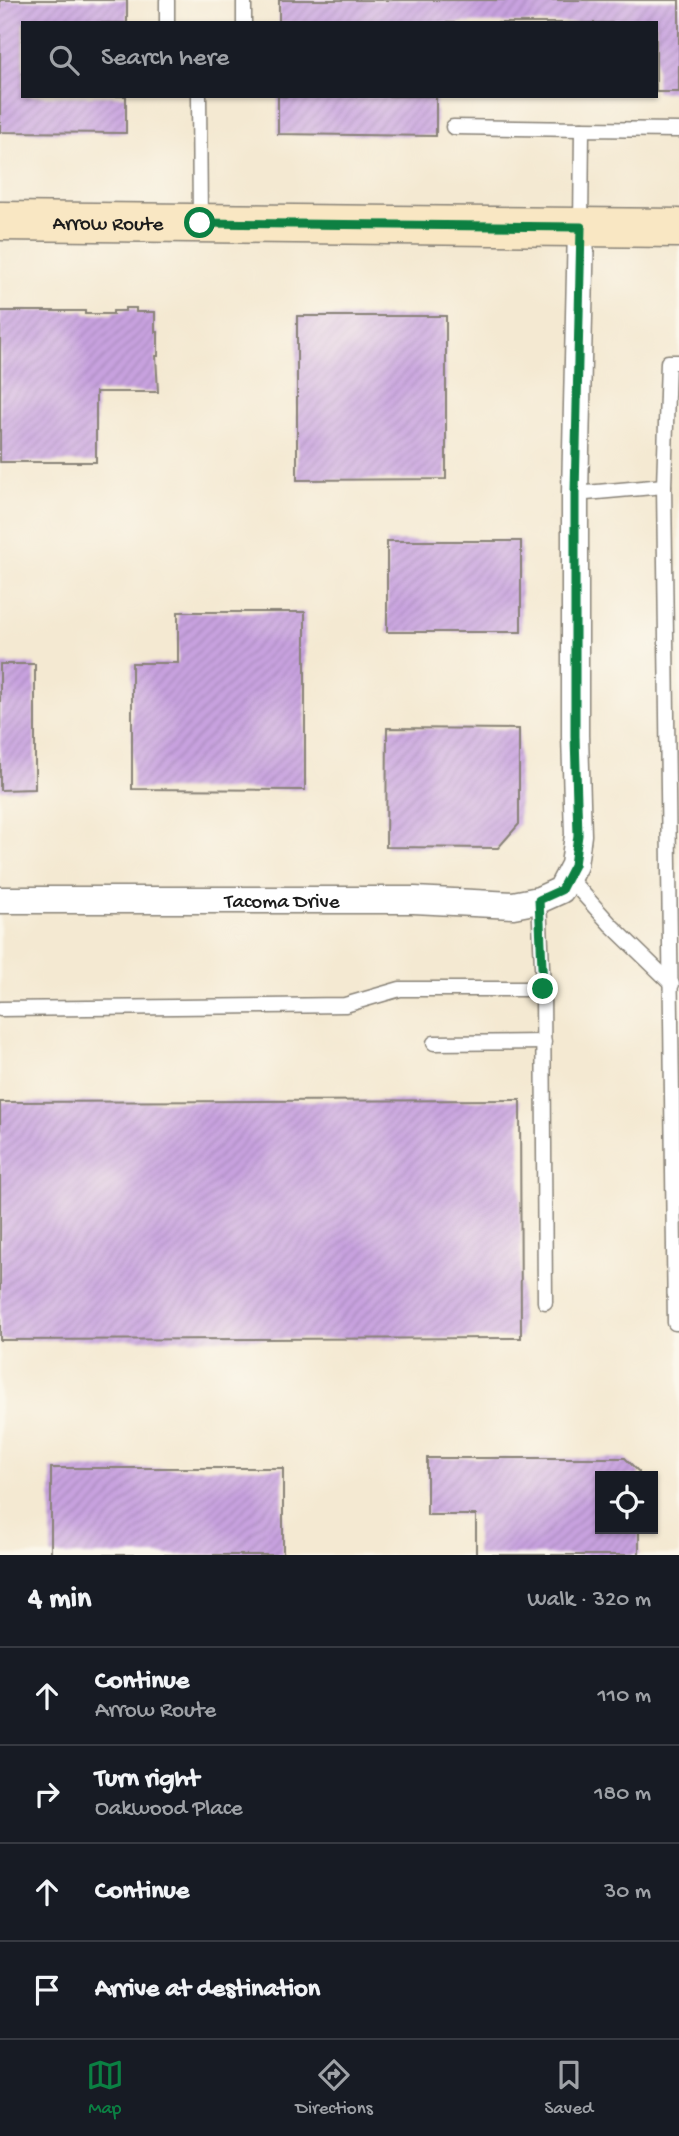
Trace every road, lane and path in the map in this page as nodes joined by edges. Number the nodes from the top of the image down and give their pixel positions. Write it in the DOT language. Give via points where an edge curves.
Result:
graph roads {
  1 [pos="167,0"];
  2 [pos="244,0"];
  3 [pos="167,21"];
  4 [pos="244,21"];
  5 [pos="199,98"];
  6 [pos="453,127"];
  7 [pos="582,129"];
  8 [pos="679,130"];
  9 [pos="0,220"];
  10 [pos="200,223"];
  11 [pos="581,227"];
  12 [pos="679,228"];
  13 [pos="679,362"];
  14 [pos="664,486"];
  15 [pos="575,494"];
  16 [pos="556,889"];
  17 [pos="0,900"];
  18 [pos="672,985"];
  19 [pos="543,989"];
  20 [pos="0,1009"];
  21 [pos="544,1042"];
  22 [pos="434,1043"];
  23 [pos="677,1225"];
  24 [pos="545,1302"];
  25 [pos="679,1323"];
  1 -- 3 [label="lane"];
  2 -- 4 [label="lane"];
  5 -- 10 [label="lane"];
  6 -- 7 [label="lane"];
  7 -- 8 [label="lane"];
  7 -- 11 [label="lane"];
  9 -- 10 [label="main road, Arrow Route"];
  10 -- 11 [label="main road, Arrow Route"];
  11 -- 12 [label="main road, Arrow Route"];
  11 -- 15 [label="street"];
  13 -- 14 [label="lane" via="668,362"];
  14 -- 15 [label="lane"];
  14 -- 18 [label="lane"];
  15 -- 16 [label="street" via="578,835 574,865"];
  16 -- 17 [label="street, Tacoma Drive" via="513,905 414,900"];
  16 -- 18 [label="lane" via="611,925"];
  16 -- 19 [label="lane"];
  18 -- 23 [label="lane"];
  19 -- 20 [label="lane" via="400,989 345,1005"];
  19 -- 21 [label="lane"];
  21 -- 22 [label="lane"];
  21 -- 24 [label="lane"];
  23 -- 25 [label="lane" via="675,1323"];
}
